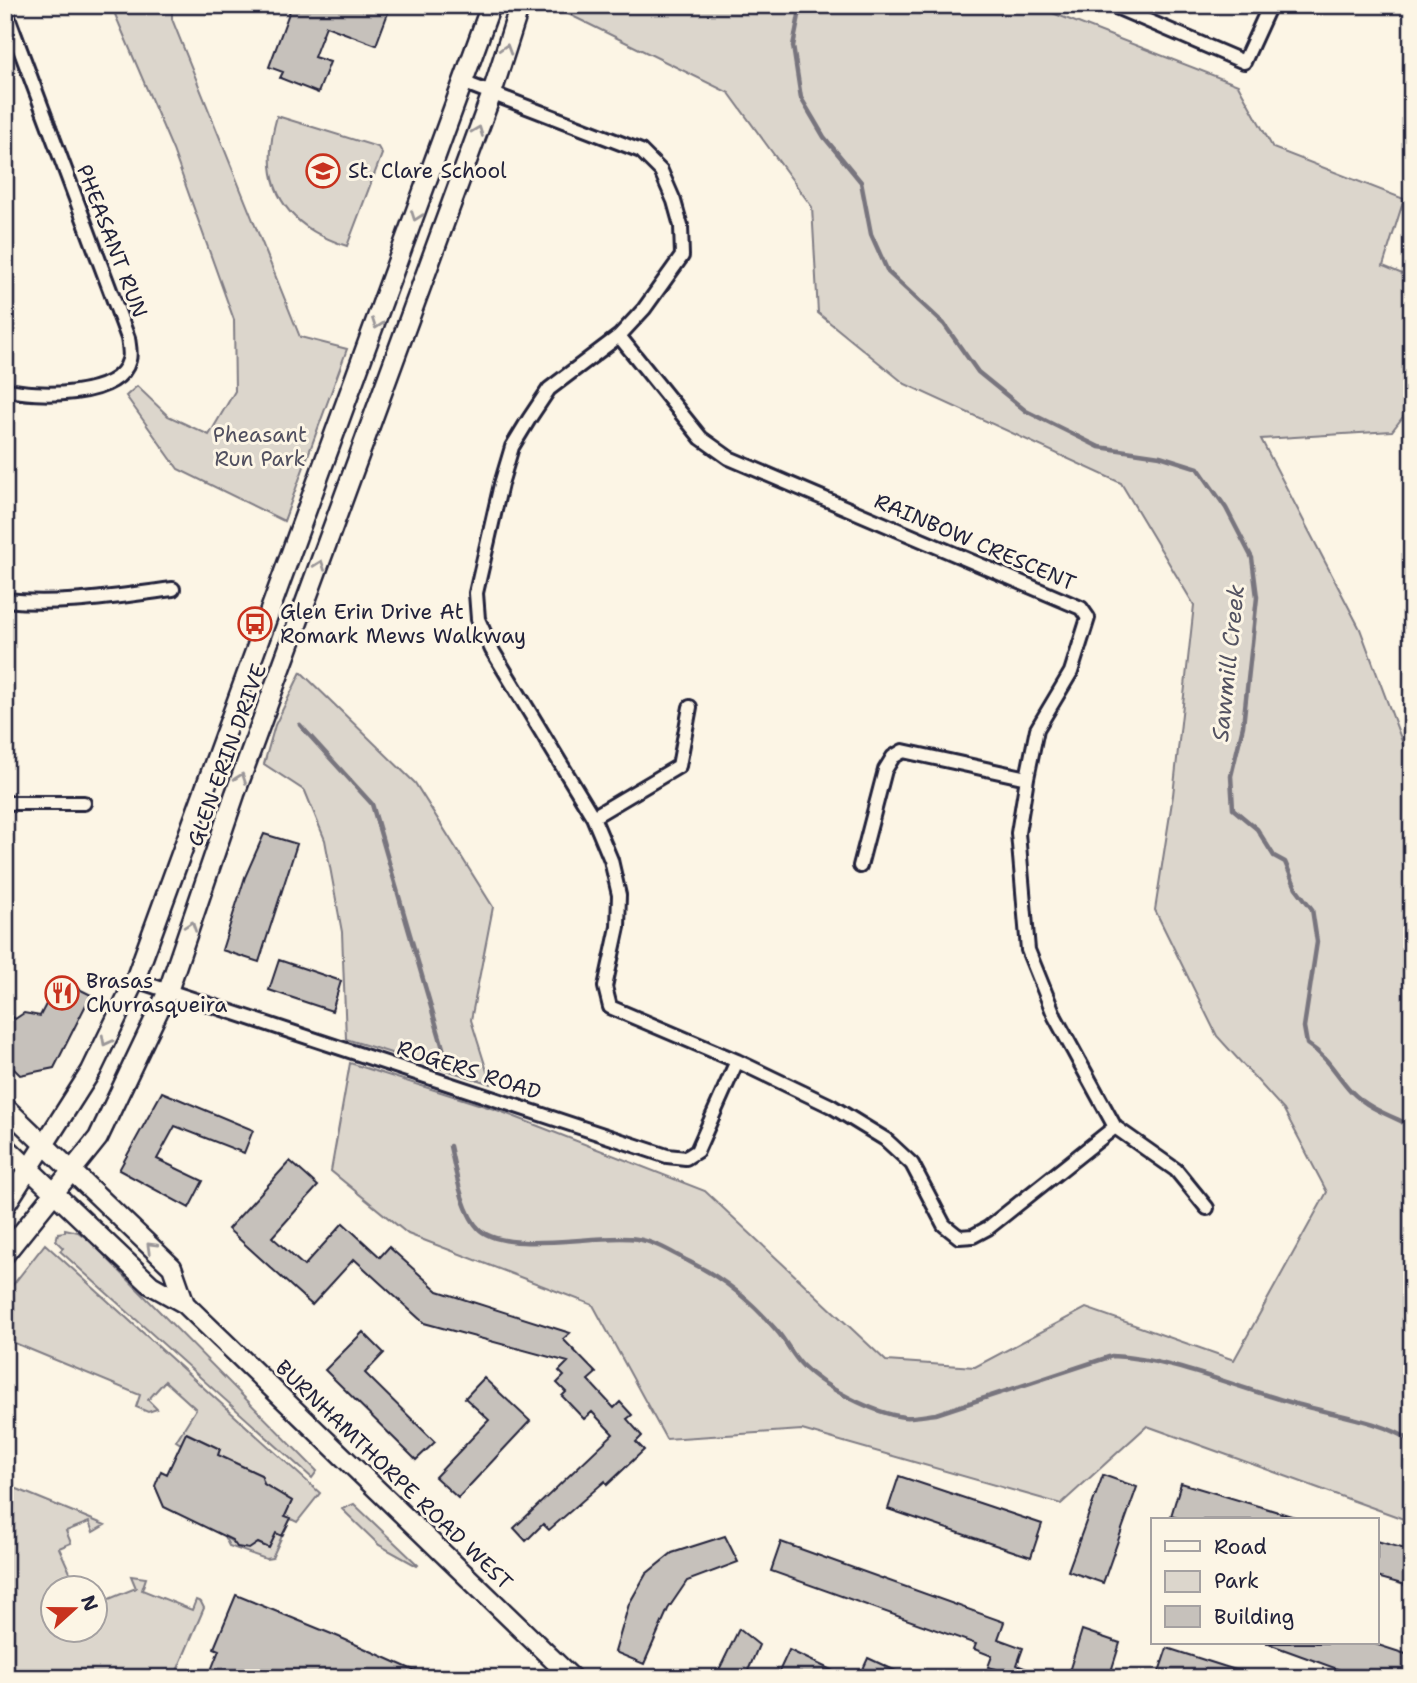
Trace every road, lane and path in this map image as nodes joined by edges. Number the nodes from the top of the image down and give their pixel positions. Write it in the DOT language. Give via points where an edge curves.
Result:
graph roads {
  1 [pos="491,5"];
  2 [pos="520,5"];
  3 [pos="1111,5"];
  4 [pos="1270,5"];
  5 [pos="5,9"];
  6 [pos="465,83"];
  7 [pos="492,93"];
  8 [pos="619,336"];
  9 [pos="5,389"];
  10 [pos="173,589"];
  11 [pos="5,600"];
  12 [pos="690,707"];
  13 [pos="1027,778"];
  14 [pos="5,803"];
  15 [pos="84,803"];
  16 [pos="593,817"];
  17 [pos="860,866"];
  18 [pos="135,979"];
  19 [pos="168,990"];
  20 [pos="737,1061"];
  21 [pos="5,1107"];
  22 [pos="1115,1127"];
  23 [pos="45,1145"];
  24 [pos="5,1146"];
  25 [pos="30,1168"];
  26 [pos="72,1171"];
  27 [pos="55,1192"];
  28 [pos="5,1206"];
  29 [pos="1207,1208"];
  30 [pos="5,1254"];
  31 [pos="185,1304"];
  32 [pos="572,1678"];
  1 -- 6 [label="street, GLEN ERIN DRIVE"];
  7 -- 2 [label="street, GLEN ERIN DRIVE, one-way"];
  3 -- 4 [label="street" via="1244,62"];
  5 -- 9 [label="street, PHEASANT RUN" via="128,338 129,361 118,377 88,391 32,394"];
  6 -- 7 [label="street"];
  6 -- 18 [label="street, GLEN ERIN DRIVE, one-way"];
  7 -- 8 [label="street" via="641,151 661,171 681,226 682,256"];
  19 -- 7 [label="street, GLEN ERIN DRIVE, one-way"];
  8 -- 13 [label="street, RAINBOW CRESCENT" via="701,438 729,458 1081,608 1088,618 1085,631 1071,672 1037,729"];
  8 -- 16 [label="street" via="549,389 512,447 476,593 478,620 492,650"];
  10 -- 11 [label="street" via="65,600"];
  12 -- 16 [label="street" via="679,766"];
  13 -- 17 [label="street" via="903,751 885,770"];
  13 -- 22 [label="street, RAINBOW CRESCENT" via="1018,834 1028,950 1055,1017"];
  14 -- 15 [label="street"];
  16 -- 20 [label="street" via="619,895 618,927 605,987 610,1007"];
  18 -- 19 [label="street, ROGERS ROAD"];
  18 -- 23 [label="street, GLEN ERIN DRIVE, one-way" via="91,1071"];
  19 -- 20 [label="street, ROGERS ROAD" via="667,1156 686,1158 697,1151"];
  19 -- 26 [label="street, GLEN ERIN DRIVE" via="98,1138"];
  20 -- 22 [label="street" via="831,1106 885,1139 912,1164 944,1225 959,1237 988,1228"];
  21 -- 23 [label="street, BURNHAMTHORPE ROAD WEST"];
  22 -- 29 [label="street, RAINBOW CRESCENT" via="1176,1170"];
  23 -- 25 [label="street, GLEN ERIN DRIVE"];
  23 -- 26 [label="street, BURNHAMTHORPE ROAD WEST"];
  24 -- 25 [label="street, BURNHAMTHORPE ROAD WEST"];
  25 -- 27 [label="street, BURNHAMTHORPE ROAD WEST"];
  25 -- 28 [label="street, GLEN ERIN DRIVE"];
  26 -- 27 [label="street, GLEN ERIN DRIVE"];
  31 -- 26 [label="street, BURNHAMTHORPE ROAD WEST, one-way" via="172,1267"];
  27 -- 30 [label="street, GLEN ERIN DRIVE"];
  27 -- 31 [label="street, BURNHAMTHORPE ROAD WEST" via="151,1285"];
  31 -- 32 [label="street, BURNHAMTHORPE ROAD WEST"];
}
